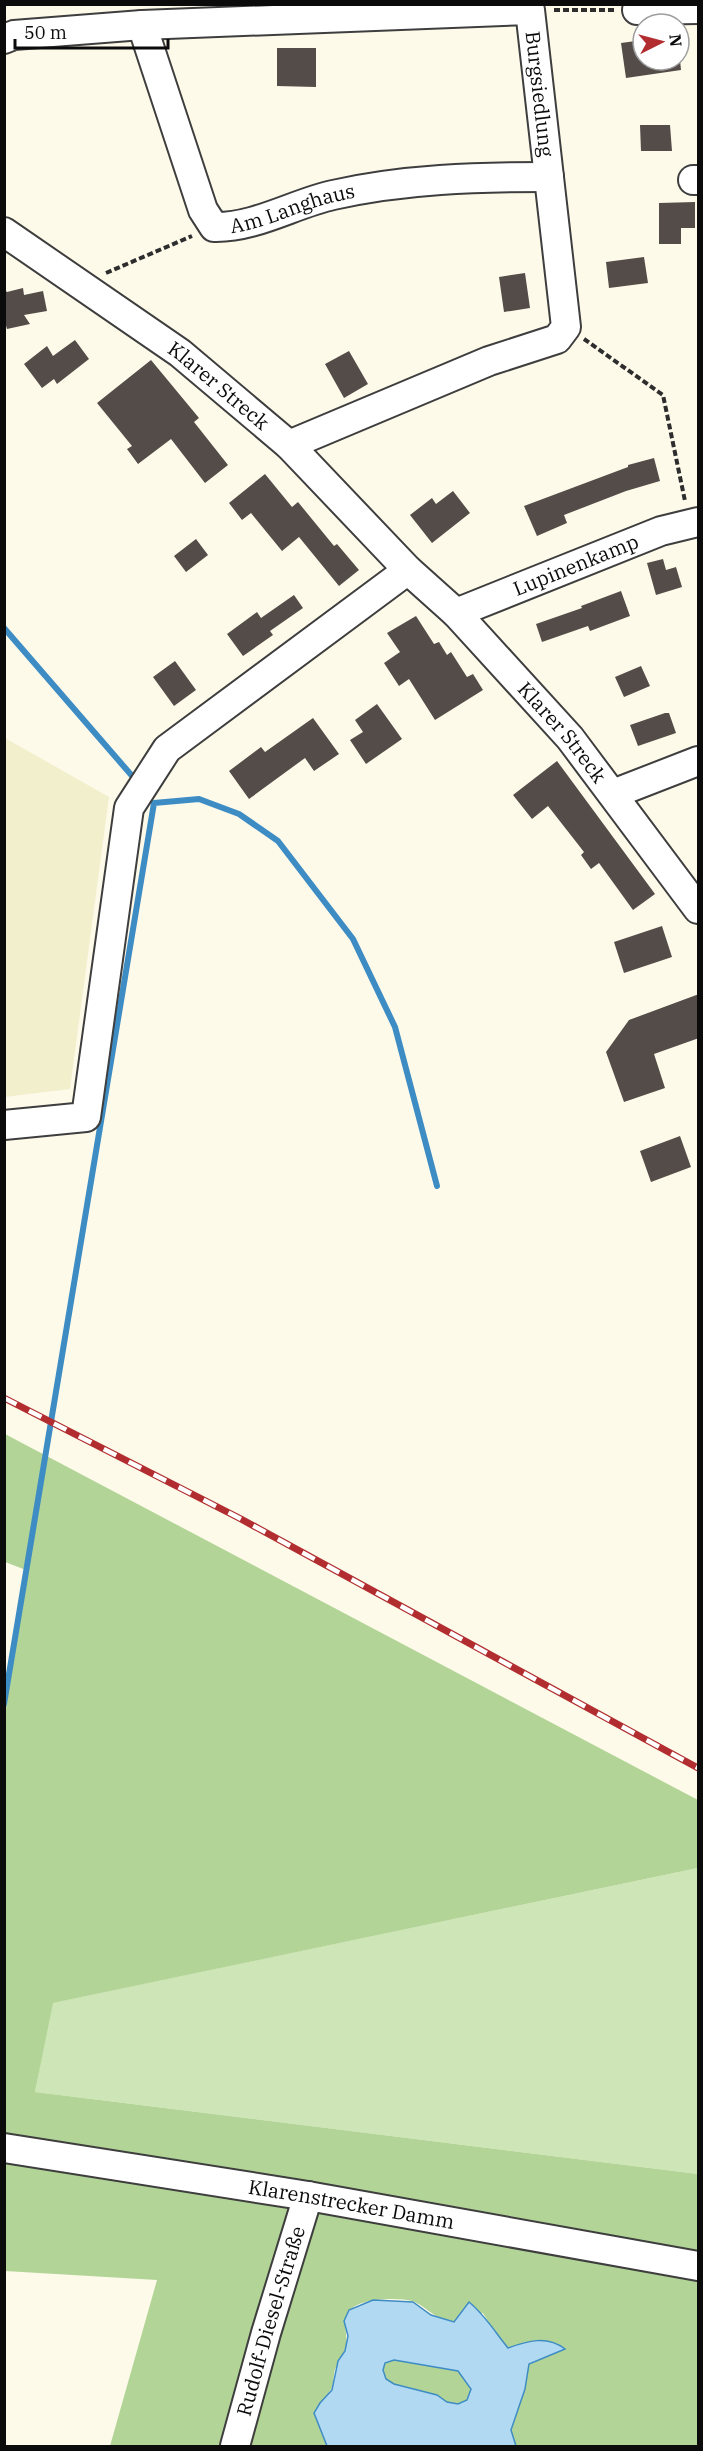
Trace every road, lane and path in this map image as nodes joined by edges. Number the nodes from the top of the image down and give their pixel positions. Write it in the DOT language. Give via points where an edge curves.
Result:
graph roads {
  1 [pos="699,9"];
  2 [pos="530,10"];
  3 [pos="637,10"];
  4 [pos="142,26"];
  5 [pos="4,39"];
  6 [pos="549,177"];
  7 [pos="214,227"];
  8 [pos="4,232"];
  9 [pos="80,284"];
  10 [pos="566,327"];
  11 [pos="289,446"];
  12 [pos="694,523"];
  13 [pos="408,570"];
  14 [pos="456,613"];
  15 [pos="699,761"];
  16 [pos="613,794"];
  17 [pos="699,909"];
  18 [pos="4,1125"];
  19 [pos="4,2148"];
  20 [pos="308,2196"];
  21 [pos="699,2266"];
  22 [pos="235,2446"];
  1 -- 3 [label="street"];
  2 -- 3 [label="path"];
  2 -- 4 [label="street, Burgsiedlung"];
  2 -- 6 [label="street, Burgsiedlung"];
  4 -- 5 [label="street, Burgsiedlung" via="14,35"];
  4 -- 7 [label="street, Am Langhaus" via="203,210"];
  6 -- 7 [label="street, Am Langhaus" via="408,181 332,195 233,227"];
  6 -- 10 [label="street, Burgsiedlung"];
  7 -- 9 [label="path"];
  8 -- 9 [label="street, Klarer Streck"];
  9 -- 11 [label="street, Klarer Streck" via="180,353"];
  10 -- 11 [label="street" via="557,339 489,361"];
  10 -- 12 [label="path" via="663,395"];
  11 -- 13 [label="street, Klarer Streck"];
  12 -- 14 [label="street, Lupinenkamp" via="661,531"];
  13 -- 14 [label="street, Klarer Streck"];
  13 -- 18 [label="street" via="167,749 129,808 86,1117"];
  14 -- 16 [label="street, Klarer Streck" via="570,738"];
  15 -- 16 [label="street"];
  16 -- 17 [label="street, Klarer Streck"];
  19 -- 20 [label="street, Klarenstrecker Damm"];
  20 -- 21 [label="street, Klarenstrecker Damm"];
  20 -- 22 [label="street, Rudolf-Diesel-Straße"];
}
